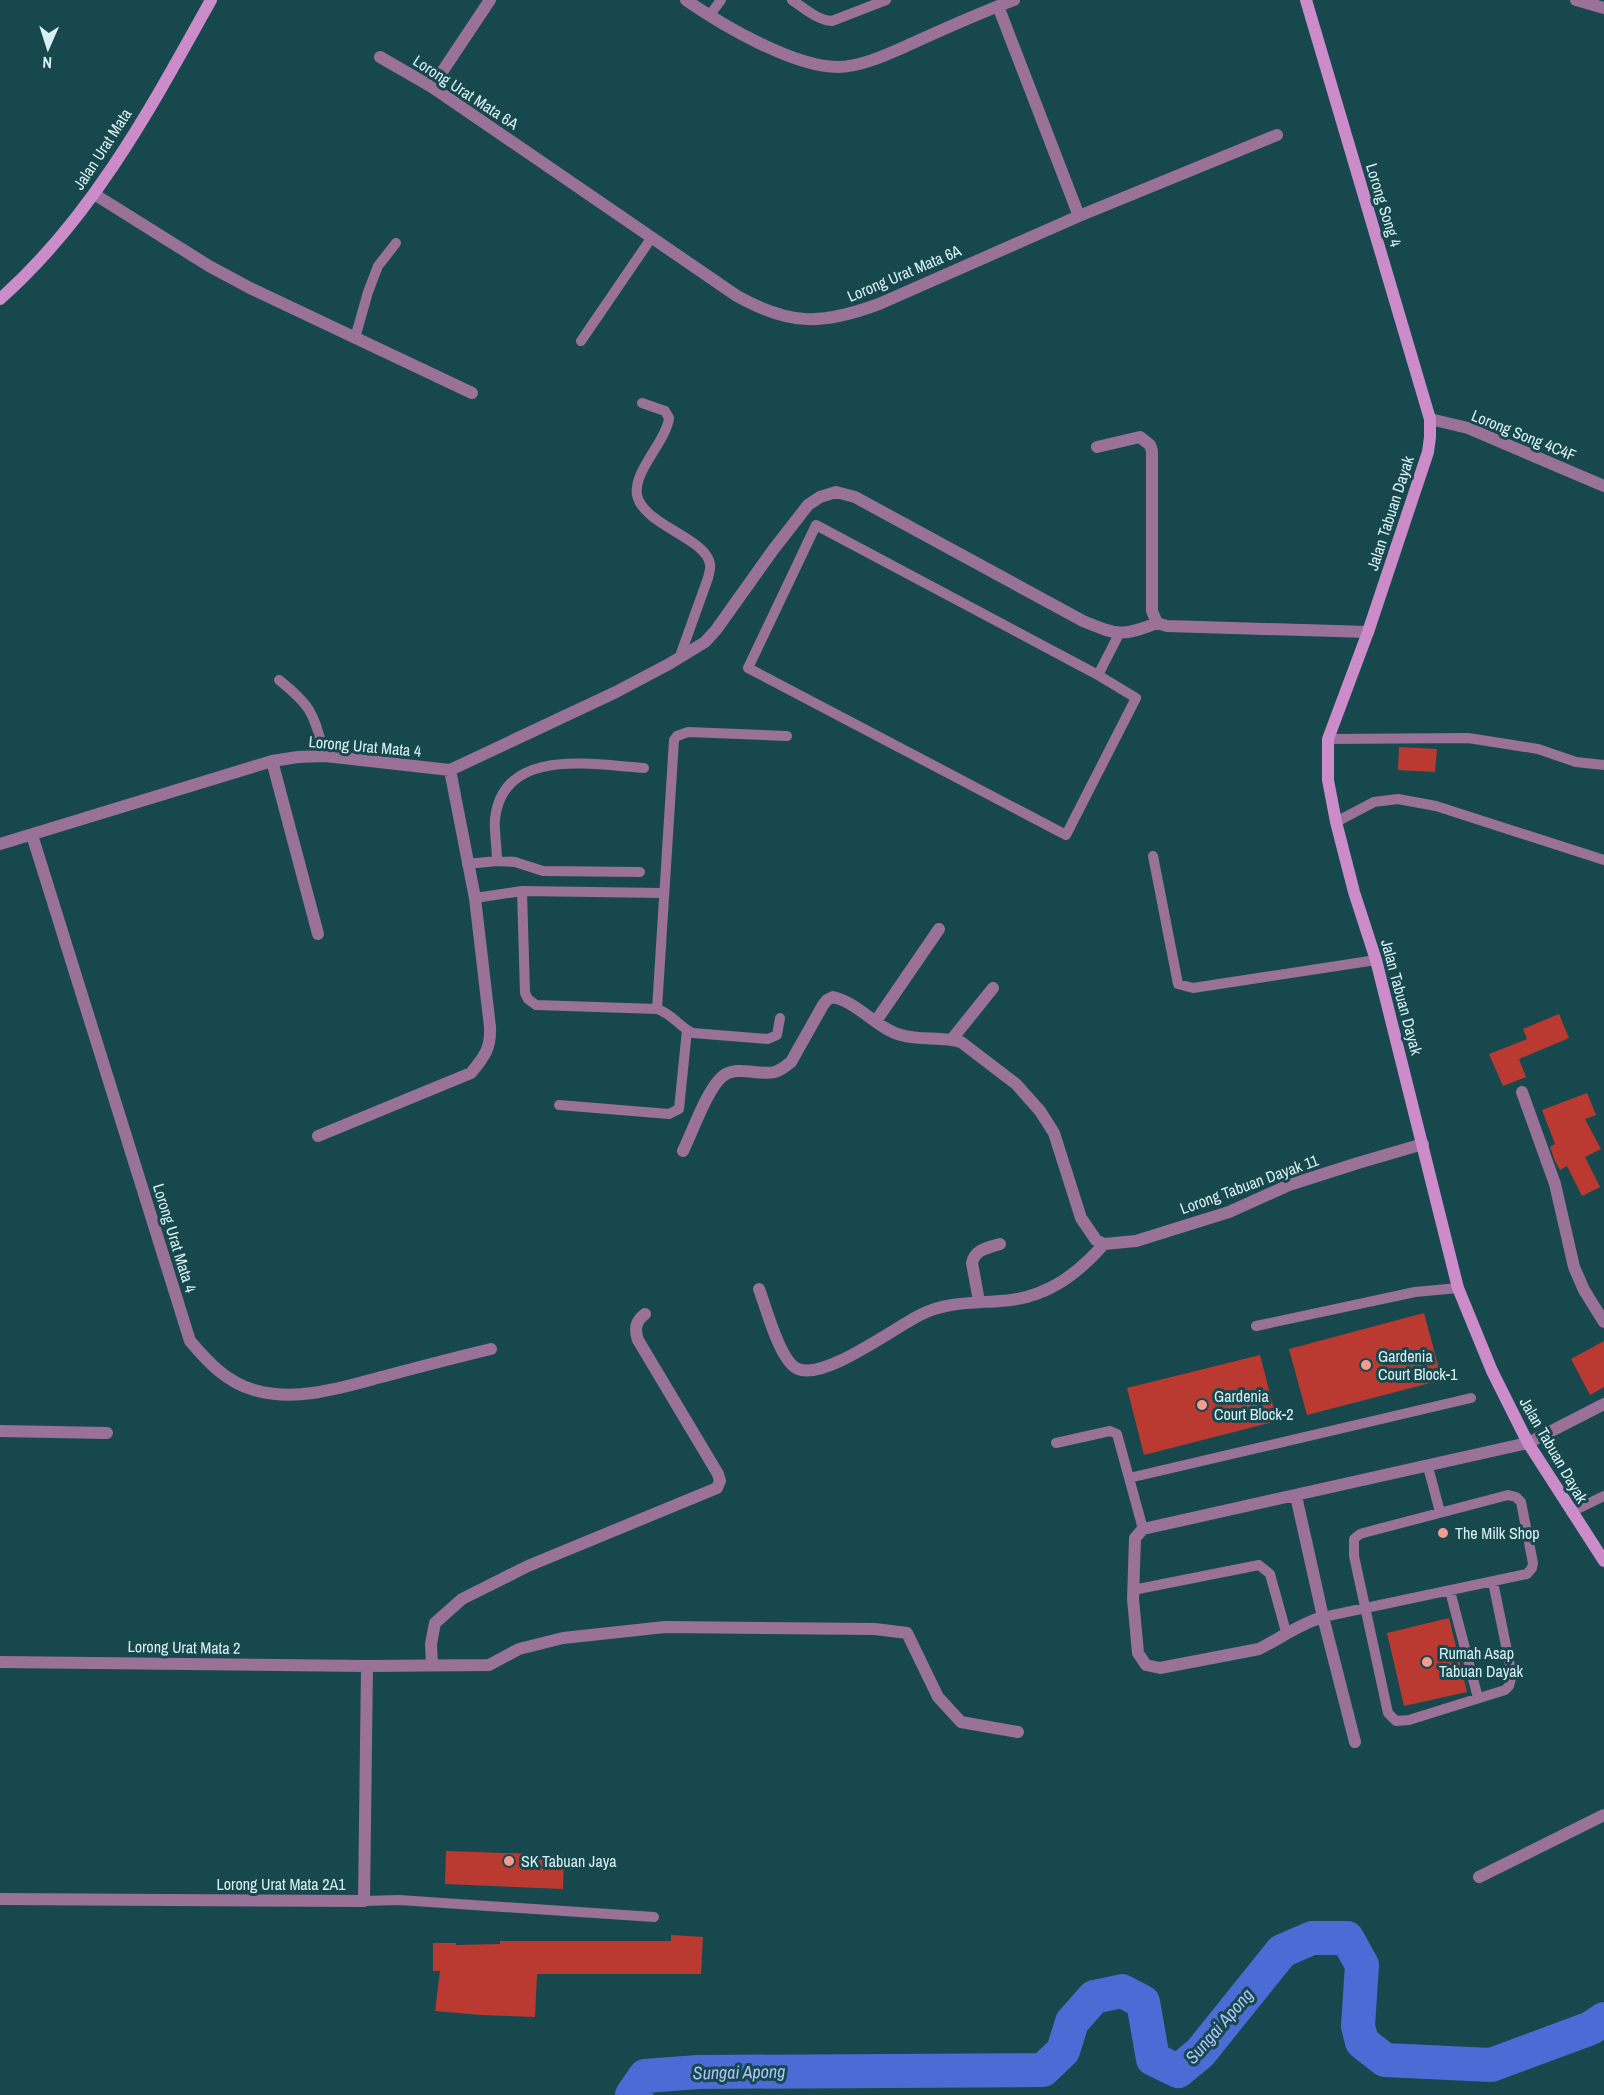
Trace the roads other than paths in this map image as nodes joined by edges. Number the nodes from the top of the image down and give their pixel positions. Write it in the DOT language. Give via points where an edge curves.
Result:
graph roads {
  1 [pos="211,0"];
  2 [pos="490,0"];
  3 [pos="686,0"];
  4 [pos="722,0"];
  5 [pos="792,0"];
  6 [pos="886,0"];
  7 [pos="1014,0"];
  8 [pos="1306,0"];
  9 [pos="1576,0"];
  10 [pos="869,3"];
  11 [pos="998,6"];
  12 [pos="1604,8"];
  13 [pos="709,16"];
  14 [pos="380,57"];
  15 [pos="432,87"];
  16 [pos="1278,135"];
  17 [pos="94,194"];
  18 [pos="1079,216"];
  19 [pos="652,237"];
  20 [pos="396,243"];
  21 [pos="0,299"];
  22 [pos="355,339"];
  23 [pos="581,341"];
  24 [pos="472,393"];
  25 [pos="642,403"];
  26 [pos="1430,419"];
  27 [pos="1096,447"];
  28 [pos="1604,486"];
  29 [pos="1157,623"];
  30 [pos="1368,632"];
  31 [pos="1119,634"];
  32 [pos="680,656"];
  33 [pos="1098,675"];
  34 [pos="279,680"];
  35 [pos="787,736"];
  36 [pos="1329,739"];
  37 [pos="325,756"];
  38 [pos="272,761"];
  39 [pos="1604,765"];
  40 [pos="644,768"];
  41 [pos="450,770"];
  42 [pos="1336,822"];
  43 [pos="32,835"];
  44 [pos="0,844"];
  45 [pos="1153,856"];
  46 [pos="1604,860"];
  47 [pos="497,861"];
  48 [pos="467,864"];
  49 [pos="640,872"];
  50 [pos="522,891"];
  51 [pos="663,894"];
  52 [pos="475,898"];
  53 [pos="939,929"];
  54 [pos="318,934"];
  55 [pos="1376,960"];
  56 [pos="993,988"];
  57 [pos="657,1009"];
  58 [pos="780,1018"];
  59 [pos="876,1021"];
  60 [pos="687,1030"];
  61 [pos="952,1039"];
  62 [pos="1522,1092"];
  63 [pos="559,1105"];
  64 [pos="318,1136"];
  65 [pos="1423,1144"];
  66 [pos="683,1151"];
  67 [pos="1000,1244"];
  68 [pos="1104,1244"];
  69 [pos="1458,1288"];
  70 [pos="759,1289"];
  71 [pos="979,1302"];
  72 [pos="645,1314"];
  73 [pos="1604,1322"];
  74 [pos="1256,1326"];
  75 [pos="491,1349"];
  76 [pos="1471,1398"];
  77 [pos="1604,1404"];
  78 [pos="0,1431"];
  79 [pos="107,1433"];
  80 [pos="1056,1443"];
  81 [pos="1528,1443"];
  82 [pos="1428,1467"];
  83 [pos="1129,1478"];
  84 [pos="1296,1496"];
  85 [pos="1604,1496"];
  86 [pos="1440,1512"];
  87 [pos="1571,1512"];
  88 [pos="1143,1529"];
  89 [pos="1604,1561"];
  90 [pos="1493,1582"];
  91 [pos="1133,1590"];
  92 [pos="1450,1591"];
  93 [pos="1365,1609"];
  94 [pos="1323,1617"];
  95 [pos="1286,1632"];
  96 [pos="0,1662"];
  97 [pos="432,1665"];
  98 [pos="367,1666"];
  99 [pos="1478,1698"];
  100 [pos="1018,1732"];
  101 [pos="1355,1742"];
  102 [pos="1604,1815"];
  103 [pos="1479,1876"];
  104 [pos="0,1899"];
  105 [pos="364,1900"];
  106 [pos="654,1917"];
  1 -- 17 [label="street, Jalan Urat Mata"];
  2 -- 15 [label="street"];
  3 -- 13 [label="street"];
  4 -- 13 [label="lane"];
  5 -- 10 [label="lane" via="824,21 838,20"];
  6 -- 10 [label="lane"];
  7 -- 11 [label="street"];
  8 -- 26 [label="street, Lorong Song 4"];
  9 -- 12 [label="street"];
  11 -- 13 [label="street" via="894,51 840,67 824,66 773,49"];
  11 -- 18 [label="street"];
  14 -- 15 [label="street, Lorong Urat Mata 6A"];
  15 -- 19 [label="street, Lorong Urat Mata 6A"];
  16 -- 18 [label="street, Lorong Urat Mata 6A"];
  17 -- 21 [label="street, Jalan Urat Mata" via="46,254"];
  17 -- 22 [label="street" via="208,266"];
  18 -- 19 [label="street, Lorong Urat Mata 6A" via="879,304 825,318 804,319 763,310"];
  19 -- 23 [label="lane"];
  20 -- 22 [label="lane" via="378,266"];
  22 -- 24 [label="street"];
  25 -- 32 [label="lane" via="665,411 669,418 638,481 640,504 699,549 710,565"];
  26 -- 28 [label="street, Lorong Song 4C4F" via="1468,429"];
  26 -- 30 [label="street, Jalan Tabuan Dayak" via="1428,452"];
  27 -- 29 [label="street" via="1140,437 1150,445 1152,611"];
  29 -- 30 [label="street"];
  29 -- 31 [label="street"];
  30 -- 36 [label="street, Jalan Tabuan Dayak"];
  31 -- 32 [label="street" via="1083,621 855,497 836,492 808,505 716,630 705,642"];
  31 -- 33 [label="lane"];
  32 -- 41 [label="street" via="616,692"];
  33 -- 33 [label="lane" via="816,525 748,668 1066,835 1136,698"];
  34 -- 37 [label="lane" via="303,700 314,716"];
  35 -- 51 [label="lane" via="688,732 677,735"];
  36 -- 39 [label="lane" via="1468,738"];
  36 -- 42 [label="street, Jalan Tabuan Dayak" via="1328,780"];
  37 -- 38 [label="street, Lorong Urat Mata 4"];
  37 -- 41 [label="street, Lorong Urat Mata 4"];
  38 -- 43 [label="street, Lorong Urat Mata 4"];
  38 -- 54 [label="street"];
  40 -- 47 [label="lane" via="555,764 512,780 501,796 495,820"];
  41 -- 48 [label="street"];
  42 -- 46 [label="lane" via="1374,802 1398,800 1436,806"];
  42 -- 55 [label="street, Jalan Tabuan Dayak"];
  43 -- 44 [label="street, Lorong Urat Mata 4"];
  43 -- 75 [label="street, Lorong Urat Mata 4" via="190,1341 209,1363 230,1380 280,1395 322,1392"];
  45 -- 55 [label="lane" via="1178,984 1193,988"];
  47 -- 48 [label="lane"];
  47 -- 49 [label="lane" via="543,871"];
  48 -- 52 [label="street"];
  50 -- 51 [label="lane"];
  50 -- 52 [label="lane"];
  50 -- 57 [label="lane" via="525,993 531,1003"];
  51 -- 57 [label="lane"];
  52 -- 64 [label="street" via="490,1027 490,1043 482,1059 471,1072"];
  53 -- 59 [label="street"];
  55 -- 65 [label="street, Jalan Tabuan Dayak"];
  56 -- 61 [label="street"];
  57 -- 60 [label="lane"];
  58 -- 60 [label="lane" via="777,1035 768,1039"];
  59 -- 61 [label="street" via="900,1035"];
  59 -- 66 [label="street" via="842,999 826,1000 784,1068 776,1072 723,1075"];
  60 -- 63 [label="lane" via="679,1109 675,1112"];
  61 -- 68 [label="street" via="1016,1084 1040,1111 1054,1133 1081,1218 1096,1240"];
  62 -- 73 [label="street" via="1555,1184 1574,1267"];
  65 -- 68 [label="street, Lorong Tabuan Dayak 11" via="1289,1185 1229,1212 1136,1241"];
  65 -- 69 [label="street, Jalan Tabuan Dayak"];
  67 -- 71 [label="street" via="973,1257"];
  68 -- 71 [label="street" via="1086,1265 1032,1297"];
  69 -- 74 [label="lane" via="1415,1292"];
  69 -- 81 [label="street, Jalan Tabuan Dayak" via="1491,1371"];
  70 -- 71 [label="street" via="789,1363 807,1371 831,1365 922,1314"];
  72 -- 97 [label="street" via="636,1325 638,1340 718,1474 717,1488 528,1566 462,1599 435,1623"];
  76 -- 83 [label="lane"];
  77 -- 81 [label="street"];
  78 -- 79 [label="street"];
  80 -- 83 [label="lane" via="1110,1431 1117,1434"];
  81 -- 82 [label="street"];
  81 -- 87 [label="street, Jalan Tabuan Dayak"];
  82 -- 84 [label="street"];
  82 -- 86 [label="lane"];
  83 -- 88 [label="lane"];
  84 -- 88 [label="street"];
  84 -- 94 [label="street"];
  85 -- 87 [label="lane"];
  86 -- 90 [label="lane" via="1508,1495 1521,1502 1532,1568 1527,1574"];
  86 -- 93 [label="lane" via="1354,1539"];
  87 -- 89 [label="street, Jalan Tabuan Dayak"];
  88 -- 91 [label="street" via="1135,1538"];
  90 -- 92 [label="lane"];
  90 -- 99 [label="lane" via="1512,1681 1505,1690"];
  91 -- 95 [label="lane" via="1259,1565 1270,1574"];
  91 -- 95 [label="street" via="1138,1653 1153,1668 1259,1649"];
  92 -- 93 [label="lane"];
  92 -- 99 [label="lane"];
  93 -- 94 [label="lane"];
  93 -- 99 [label="lane" via="1391,1718 1409,1720"];
  94 -- 95 [label="street"];
  94 -- 101 [label="street"];
  96 -- 98 [label="street, Lorong Urat Mata 2"];
  97 -- 98 [label="street, Lorong Urat Mata 2"];
  97 -- 100 [label="street, Lorong Urat Mata 2" via="489,1665 519,1649 563,1638 665,1627 874,1629 907,1633 938,1697 961,1722"];
  98 -- 105 [label="street, Lorong Urat Mata 2A1"];
  102 -- 103 [label="street"];
  104 -- 105 [label="street, Lorong Urat Mata 2A1"];
  105 -- 106 [label="lane"];
}
